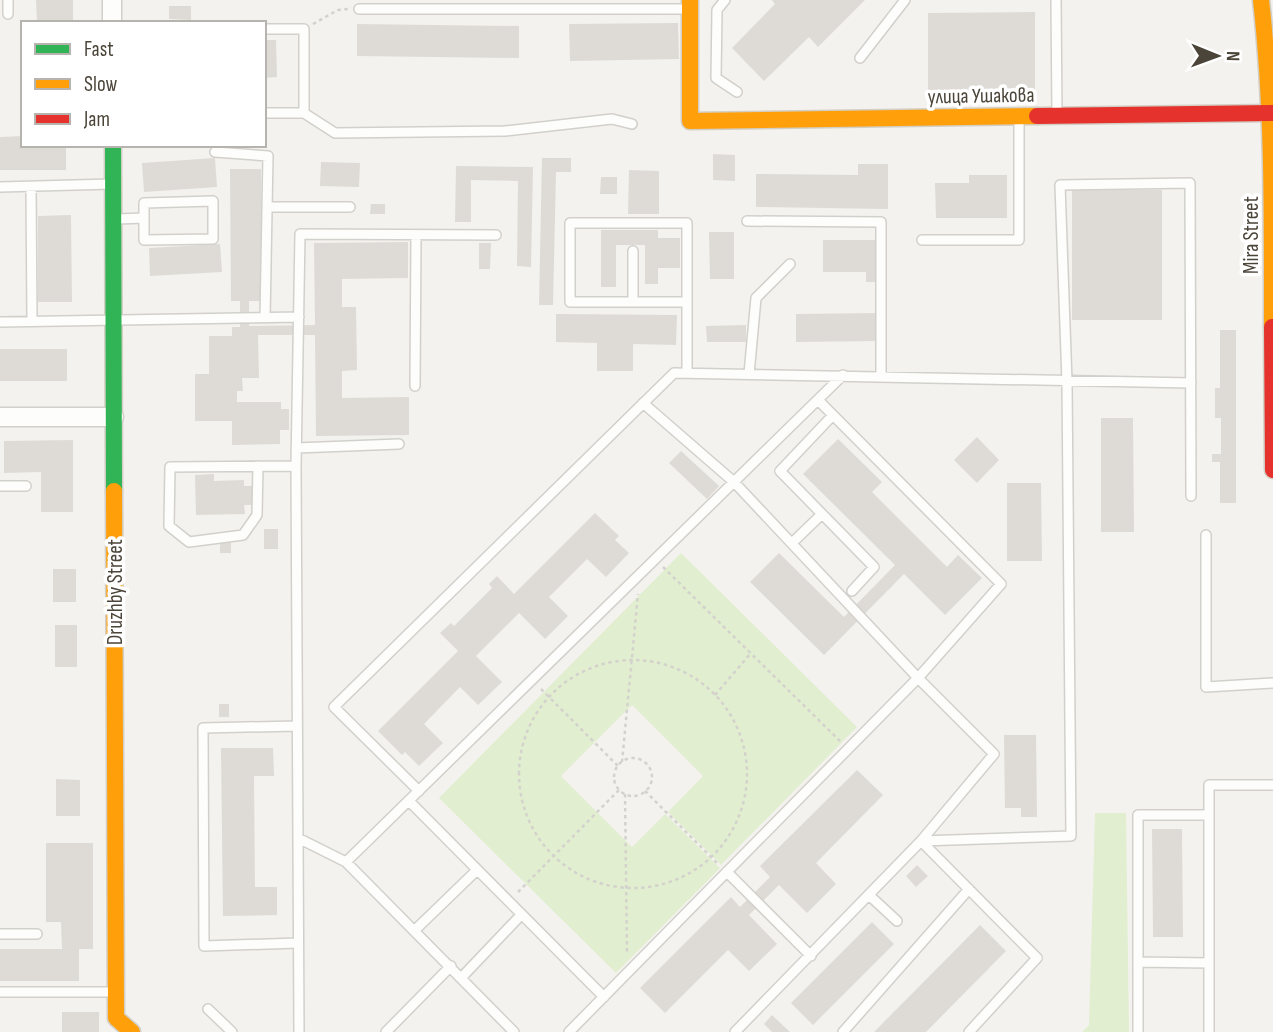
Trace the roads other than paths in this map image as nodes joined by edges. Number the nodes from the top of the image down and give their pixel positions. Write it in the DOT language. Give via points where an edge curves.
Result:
graph roads {
  1 [pos="8,0"];
  2 [pos="112,0"];
  3 [pos="725,0"];
  4 [pos="905,0"];
  5 [pos="1056,0"];
  6 [pos="1261,0"];
  7 [pos="690,4"];
  8 [pos="359,9"];
  9 [pos="8,14"];
  10 [pos="113,21"];
  11 [pos="266,29"];
  12 [pos="860,58"];
  13 [pos="737,92"];
  14 [pos="266,113"];
  15 [pos="304,113"];
  16 [pos="1272,113"];
  17 [pos="1019,116"];
  18 [pos="1057,116"];
  19 [pos="632,124"];
  20 [pos="113,147"];
  21 [pos="215,152"];
  22 [pos="114,184"];
  23 [pos="0,187"];
  24 [pos="31,187"];
  25 [pos="267,207"];
  26 [pos="350,207"];
  27 [pos="144,218"];
  28 [pos="114,219"];
  29 [pos="747,221"];
  30 [pos="416,235"];
  31 [pos="496,235"];
  32 [pos="922,240"];
  33 [pos="633,251"];
  34 [pos="790,264"];
  35 [pos="633,302"];
  36 [pos="687,302"];
  37 [pos="299,317"];
  38 [pos="265,318"];
  39 [pos="114,320"];
  40 [pos="32,321"];
  41 [pos="0,322"];
  42 [pos="687,373"];
  43 [pos="749,374"];
  44 [pos="843,375"];
  45 [pos="881,376"];
  46 [pos="1067,382"];
  47 [pos="1191,383"];
  48 [pos="415,386"];
  49 [pos="818,400"];
  50 [pos="643,403"];
  51 [pos="833,415"];
  52 [pos="114,416"];
  53 [pos="0,417"];
  54 [pos="399,444"];
  55 [pos="296,448"];
  56 [pos="258,466"];
  57 [pos="296,466"];
  58 [pos="1273,470"];
  59 [pos="734,482"];
  60 [pos="0,486"];
  61 [pos="26,486"];
  62 [pos="1191,496"];
  63 [pos="822,514"];
  64 [pos="1206,535"];
  65 [pos="792,543"];
  66 [pos="852,591"];
  67 [pos="918,678"];
  68 [pos="1273,684"];
  69 [pos="296,726"];
  70 [pos="1273,785"];
  71 [pos="419,790"];
  72 [pos="409,801"];
  73 [pos="1209,815"];
  74 [pos="298,838"];
  75 [pos="921,841"];
  76 [pos="346,862"];
  77 [pos="477,870"];
  78 [pos="727,872"];
  79 [pos="969,889"];
  80 [pos="870,896"];
  81 [pos="521,915"];
  82 [pos="897,921"];
  83 [pos="415,930"];
  84 [pos="0,934"];
  85 [pos="37,934"];
  86 [pos="298,943"];
  87 [pos="811,956"];
  88 [pos="1138,962"];
  89 [pos="1209,962"];
  90 [pos="451,967"];
  91 [pos="462,977"];
  92 [pos="0,992"];
  93 [pos="116,992"];
  94 [pos="604,996"];
  95 [pos="208,1009"];
  96 [pos="116,1025"];
  97 [pos="132,1032"];
  98 [pos="232,1032"];
  99 [pos="299,1032"];
  100 [pos="386,1032"];
  101 [pos="514,1032"];
  102 [pos="569,1032"];
  103 [pos="735,1032"];
  104 [pos="843,1032"];
  105 [pos="969,1032"];
  106 [pos="1138,1032"];
  107 [pos="1209,1032"];
  1 -- 9 [label="lane"];
  2 -- 10 [label="street"];
  3 -- 13 [label="lane" via="717,10 716,78"];
  4 -- 12 [label="lane"];
  5 -- 18 [label="lane"];
  6 -- 16 [label="street, Mira Street"];
  7 -- 8 [label="lane"];
  7 -- 17 [label="street, улица Ушакова" via="690,121"];
  11 -- 15 [label="lane" via="304,29"];
  14 -- 15 [label="lane"];
  15 -- 19 [label="lane" via="335,133 505,131 611,119"];
  16 -- 18 [label="street, улица Ушакова"];
  16 -- 58 [label="street, Mira Street"];
  17 -- 18 [label="street, улица Ушакова"];
  17 -- 32 [label="lane" via="1019,240"];
  20 -- 22 [label="street, Druzhby Street"];
  21 -- 25 [label="lane" via="268,156"];
  22 -- 24 [label="lane"];
  22 -- 28 [label="street, Druzhby Street"];
  23 -- 24 [label="lane"];
  24 -- 40 [label="lane"];
  25 -- 26 [label="lane"];
  25 -- 38 [label="lane"];
  27 -- 27 [label="lane" via="144,240 213,239 213,201 144,203"];
  27 -- 28 [label="lane"];
  28 -- 39 [label="street, Druzhby Street"];
  29 -- 45 [label="lane" via="881,222"];
  30 -- 31 [label="lane"];
  30 -- 37 [label="lane" via="300,234"];
  30 -- 48 [label="lane"];
  33 -- 35 [label="lane"];
  34 -- 43 [label="lane" via="756,298"];
  35 -- 36 [label="lane"];
  35 -- 36 [label="lane" via="569,302 569,223 687,223"];
  36 -- 42 [label="lane"];
  37 -- 38 [label="lane"];
  37 -- 55 [label="lane"];
  38 -- 39 [label="lane"];
  39 -- 40 [label="lane"];
  39 -- 52 [label="street, Druzhby Street"];
  40 -- 41 [label="lane"];
  42 -- 43 [label="lane"];
  42 -- 50 [label="lane" via="674,373"];
  43 -- 44 [label="lane"];
  44 -- 45 [label="lane"];
  44 -- 49 [label="lane"];
  45 -- 46 [label="lane"];
  46 -- 47 [label="lane"];
  46 -- 47 [label="lane" via="1060,185 1190,183"];
  46 -- 75 [label="lane" via="1072,836"];
  47 -- 62 [label="lane"];
  49 -- 51 [label="lane"];
  49 -- 59 [label="lane"];
  50 -- 59 [label="lane"];
  50 -- 71 [label="lane" via="334,706"];
  51 -- 63 [label="lane" via="780,471"];
  51 -- 67 [label="lane" via="1001,584"];
  52 -- 53 [label="street"];
  52 -- 93 [label="street, Druzhby Street"];
  54 -- 55 [label="lane"];
  55 -- 57 [label="lane"];
  56 -- 56 [label="lane" via="170,467 169,526 189,541 243,535 257,514"];
  56 -- 57 [label="lane"];
  57 -- 69 [label="lane"];
  59 -- 65 [label="lane"];
  59 -- 71 [label="lane"];
  60 -- 61 [label="lane"];
  63 -- 65 [label="lane"];
  63 -- 66 [label="lane" via="874,568"];
  64 -- 68 [label="lane" via="1206,687"];
  65 -- 67 [label="lane"];
  67 -- 75 [label="lane" via="994,754"];
  67 -- 78 [label="lane"];
  69 -- 74 [label="lane"];
  69 -- 86 [label="lane" via="203,728 204,946"];
  70 -- 73 [label="lane" via="1209,785"];
  71 -- 72 [label="lane"];
  72 -- 76 [label="lane"];
  72 -- 77 [label="lane"];
  73 -- 88 [label="lane" via="1139,815"];
  73 -- 89 [label="lane"];
  74 -- 76 [label="lane"];
  74 -- 86 [label="lane"];
  75 -- 79 [label="lane"];
  75 -- 80 [label="lane"];
  76 -- 83 [label="lane"];
  77 -- 81 [label="lane"];
  77 -- 83 [label="lane"];
  78 -- 87 [label="lane"];
  78 -- 94 [label="lane"];
  79 -- 104 [label="lane"];
  79 -- 105 [label="lane" via="1037,958"];
  80 -- 82 [label="lane"];
  80 -- 87 [label="lane"];
  81 -- 91 [label="lane"];
  81 -- 94 [label="lane"];
  83 -- 90 [label="lane"];
  84 -- 85 [label="lane"];
  86 -- 99 [label="lane"];
  87 -- 103 [label="lane"];
  88 -- 89 [label="lane"];
  88 -- 106 [label="lane"];
  89 -- 107 [label="lane"];
  90 -- 91 [label="lane"];
  90 -- 100 [label="lane"];
  91 -- 101 [label="lane"];
  92 -- 93 [label="lane"];
  93 -- 96 [label="street, Druzhby Street"];
  94 -- 102 [label="lane"];
  95 -- 98 [label="lane"];
  96 -- 97 [label="street, Druzhby Street"];
}
